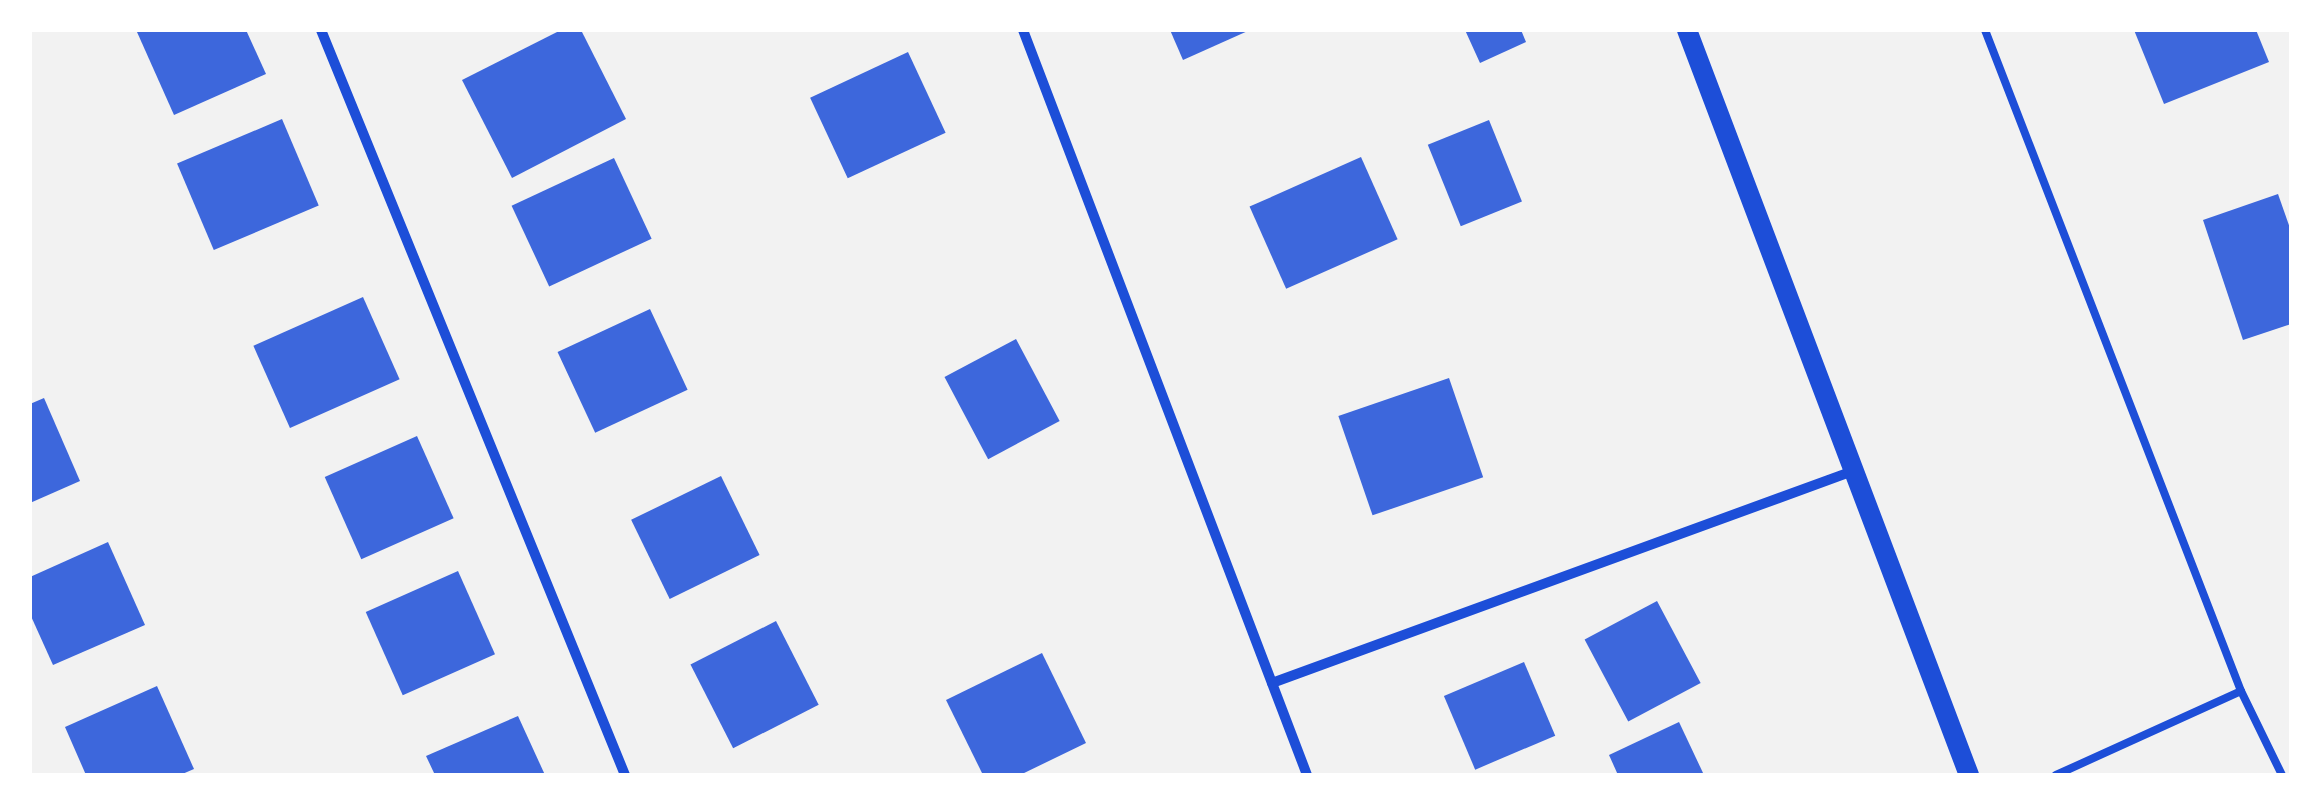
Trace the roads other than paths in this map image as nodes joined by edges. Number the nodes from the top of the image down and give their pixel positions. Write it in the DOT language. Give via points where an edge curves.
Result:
graph roads {
  1 [pos="321,30"];
  2 [pos="1022,30"];
  3 [pos="1687,30"];
  4 [pos="1984,30"];
  5 [pos="1854,471"];
  6 [pos="1272,683"];
  7 [pos="2241,691"];
  8 [pos="626,775"];
  9 [pos="1307,775"];
  10 [pos="1968,775"];
  11 [pos="2056,775"];
  12 [pos="2282,775"];
  1 -- 8 [label="street"];
  2 -- 6 [label="street"];
  3 -- 5 [label="main road"];
  4 -- 7 [label="lane"];
  5 -- 6 [label="street"];
  5 -- 10 [label="main road"];
  6 -- 9 [label="street"];
  7 -- 11 [label="lane"];
  7 -- 12 [label="lane"];
}
